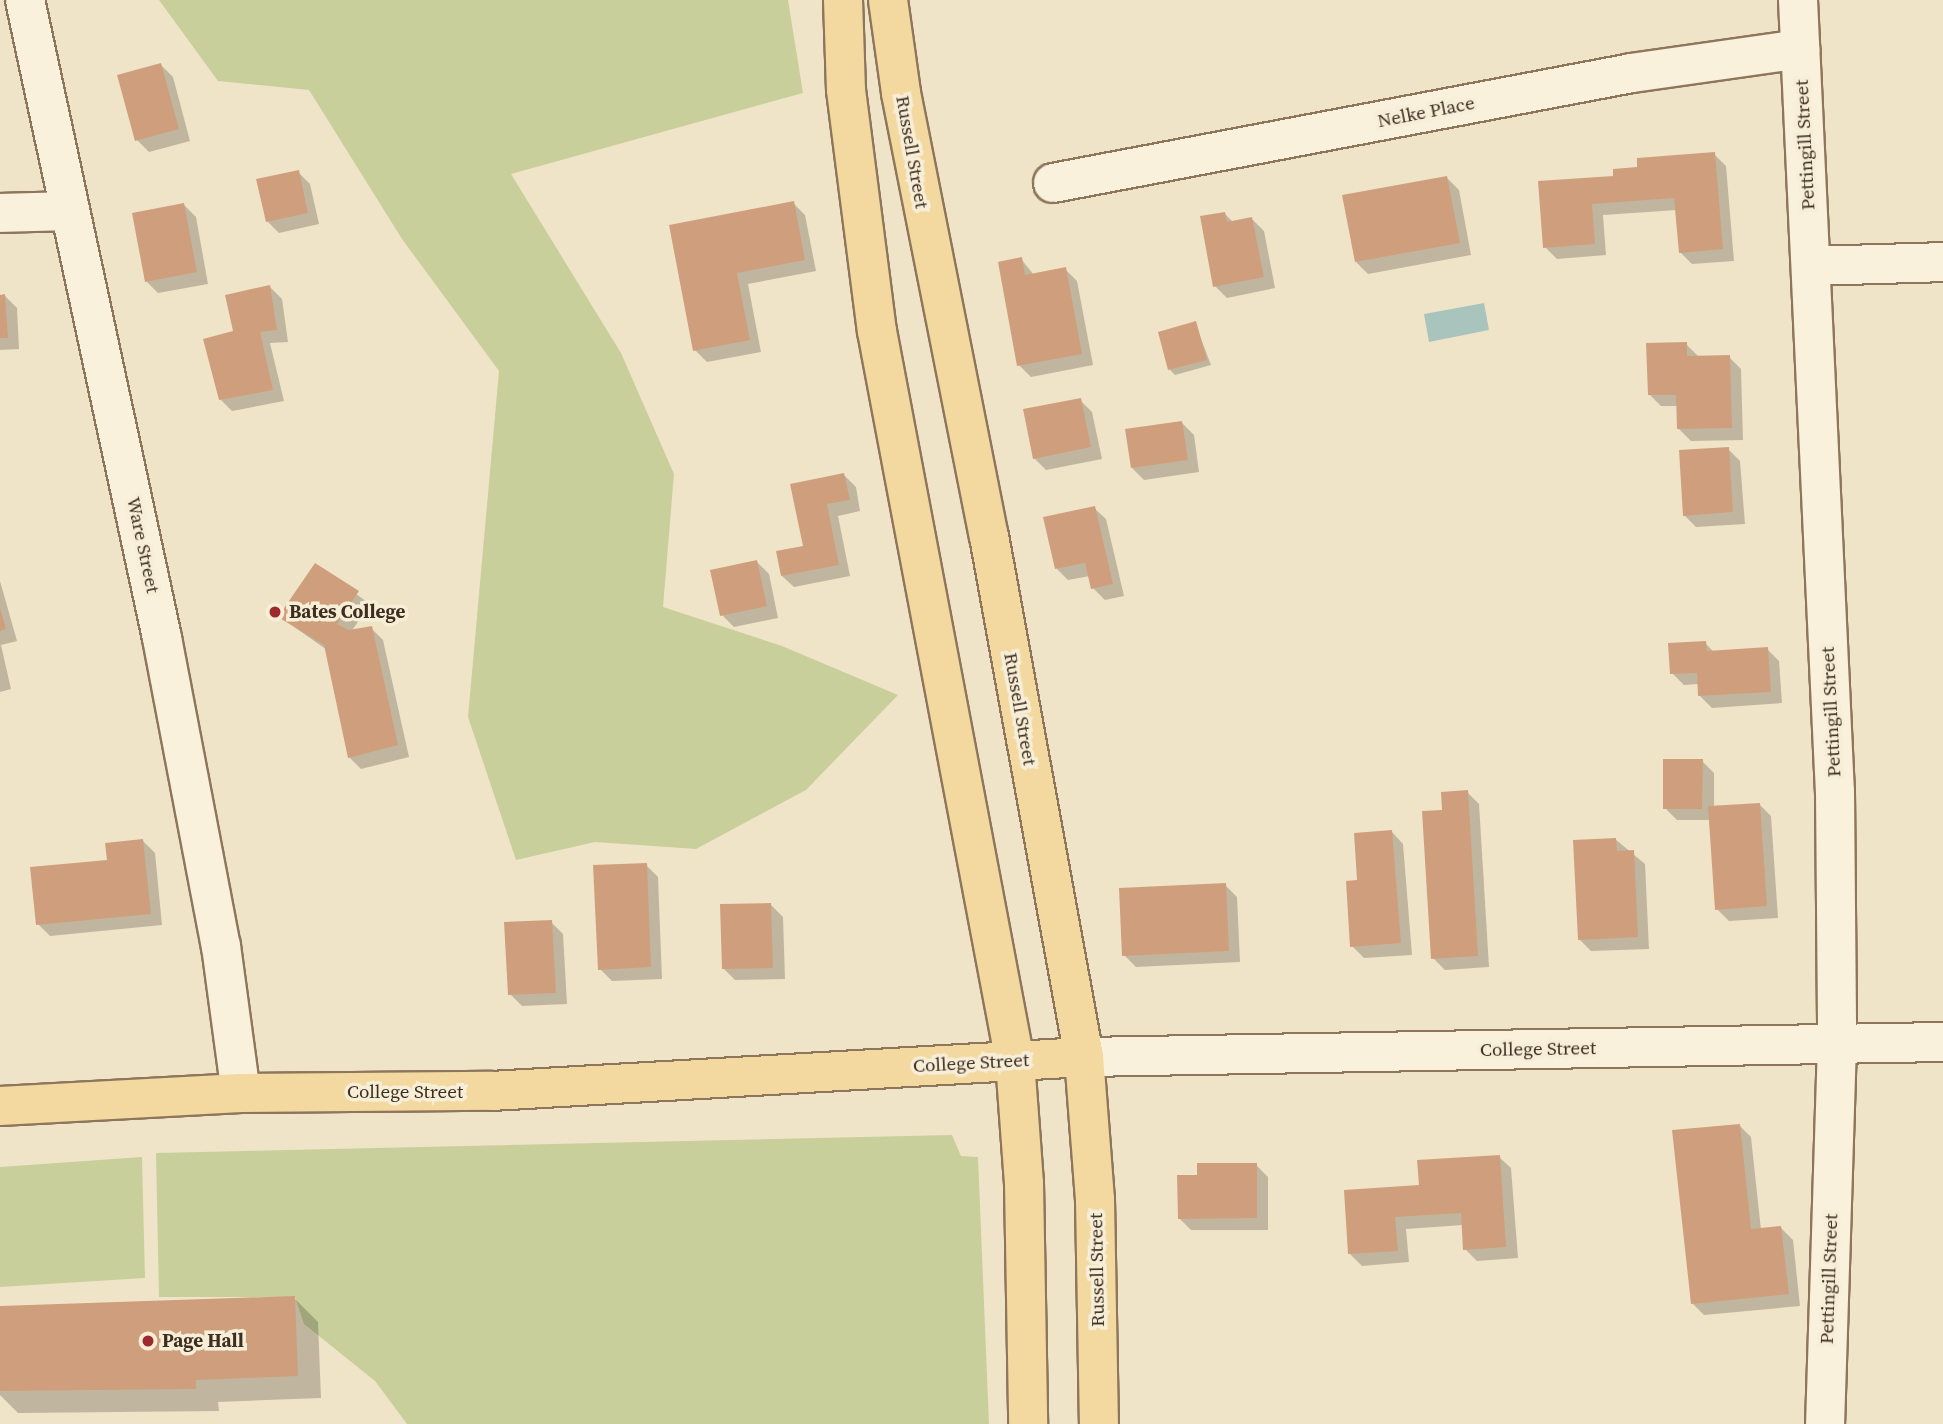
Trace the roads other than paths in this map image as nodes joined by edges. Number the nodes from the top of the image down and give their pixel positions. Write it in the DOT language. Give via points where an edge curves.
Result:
graph roads {
  1 [pos="25,0"];
  2 [pos="835,0"];
  3 [pos="843,0"];
  4 [pos="888,0"];
  5 [pos="1798,0"];
  6 [pos="1800,49"];
  7 [pos="846,90"];
  8 [pos="1052,183"];
  9 [pos="70,211"];
  10 [pos="0,213"];
  11 [pos="1943,262"];
  12 [pos="1812,266"];
  13 [pos="1943,1042"];
  14 [pos="1837,1044"];
  15 [pos="1084,1057"];
  16 [pos="1015,1061"];
  17 [pos="241,1093"];
  18 [pos="0,1106"];
  19 [pos="1028,1424"];
  20 [pos="1099,1424"];
  21 [pos="1825,1424"];
  1 -- 9 [label="street, Ware Street"];
  2 -- 7 [label="main road"];
  3 -- 7 [label="main road"];
  4 -- 15 [label="main road, Russell Street" via="906,119 989,536"];
  5 -- 6 [label="street, Pettingill Street"];
  6 -- 8 [label="street, Nelke Place" via="1632,73"];
  6 -- 12 [label="street, Pettingill Street"];
  7 -- 16 [label="main road" via="877,331"];
  9 -- 10 [label="street"];
  9 -- 17 [label="street, Ware Street" via="165,651 221,946"];
  11 -- 12 [label="street"];
  12 -- 14 [label="street, Pettingill Street" via="1835,792"];
  13 -- 14 [label="street, College Street"];
  14 -- 15 [label="street, College Street"];
  14 -- 21 [label="street, Pettingill Street"];
  15 -- 16 [label="main road, College Street"];
  15 -- 20 [label="main road, Russell Street" via="1095,1199"];
  16 -- 17 [label="main road, College Street" via="491,1091"];
  16 -- 19 [label="main road" via="1024,1183"];
  17 -- 18 [label="main road, College Street"];
}
